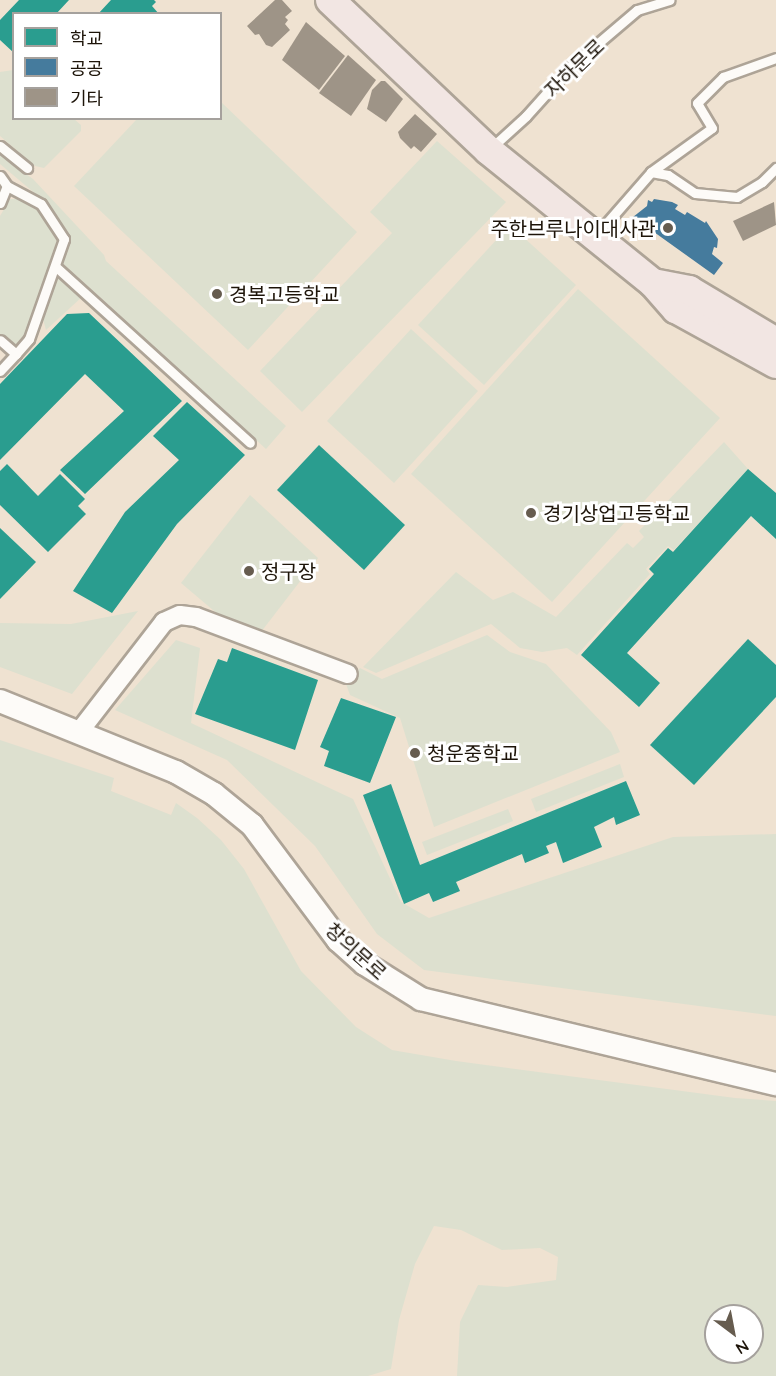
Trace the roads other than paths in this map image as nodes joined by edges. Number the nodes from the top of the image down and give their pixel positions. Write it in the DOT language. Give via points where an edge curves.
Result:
graph roads {
  1 [pos="330,0"];
  2 [pos="669,0"];
  3 [pos="776,58"];
  4 [pos="0,146"];
  5 [pos="488,150"];
  6 [pos="27,168"];
  7 [pos="776,168"];
  8 [pos="651,172"];
  9 [pos="0,176"];
  10 [pos="8,186"];
  11 [pos="0,203"];
  12 [pos="596,236"];
  13 [pos="55,266"];
  14 [pos="652,283"];
  15 [pos="0,340"];
  16 [pos="776,342"];
  17 [pos="16,354"];
  18 [pos="776,364"];
  19 [pos="0,371"];
  20 [pos="250,443"];
  21 [pos="348,674"];
  22 [pos="0,701"];
  23 [pos="79,732"];
  24 [pos="776,1084"];
  1 -- 5 [label="main road"];
  2 -- 5 [label="lane, 자하문로" via="638,10 570,67 526,116"];
  3 -- 8 [label="lane" via="723,77 697,103 712,128"];
  4 -- 6 [label="lane"];
  5 -- 12 [label="main road"];
  7 -- 8 [label="lane" via="737,197 695,193 668,175"];
  8 -- 12 [label="lane"];
  9 -- 10 [label="lane"];
  10 -- 11 [label="lane"];
  10 -- 13 [label="lane" via="41,204 64,238"];
  12 -- 14 [label="main road"];
  13 -- 17 [label="lane" via="29,339"];
  13 -- 20 [label="lane"];
  14 -- 16 [label="main road" via="688,290"];
  14 -- 18 [label="main road" via="676,309"];
  15 -- 17 [label="lane"];
  17 -- 19 [label="lane"];
  21 -- 23 [label="street" via="196,617 180,615 164,622"];
  22 -- 23 [label="street, 창의문로"];
  23 -- 24 [label="street, 창의문로" via="176,772 214,794 252,825 338,940 374,970 421,999"];
}
